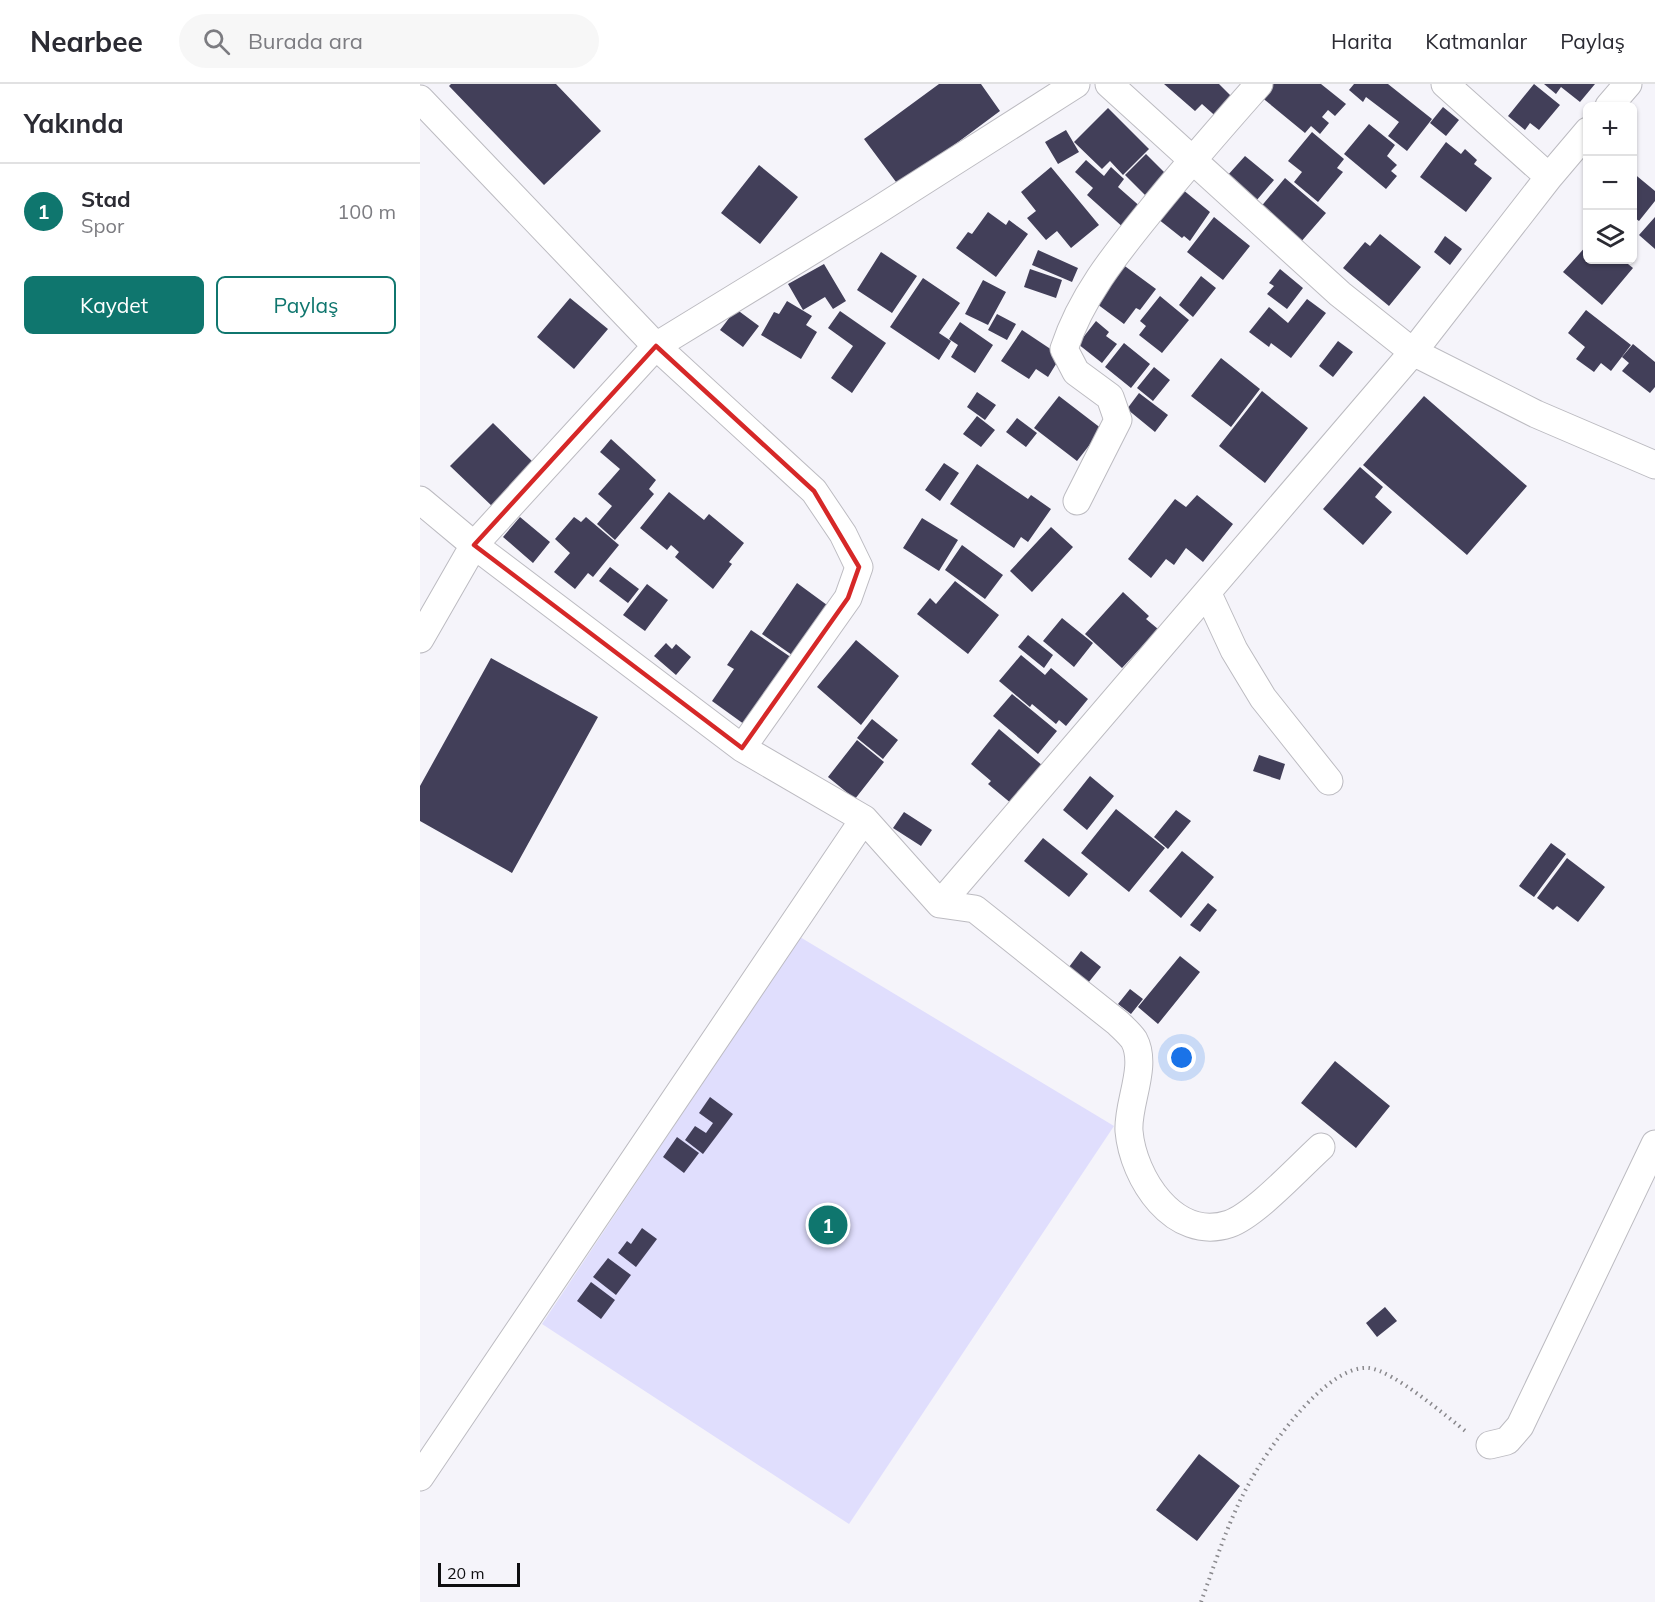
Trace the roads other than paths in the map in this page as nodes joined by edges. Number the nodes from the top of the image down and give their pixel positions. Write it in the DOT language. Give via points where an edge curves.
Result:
graph roads {
  1 [pos="1076,84"];
  2 [pos="1109,84"];
  3 [pos="1259,84"];
  4 [pos="1444,84"];
  5 [pos="1628,84"];
  6 [pos="420,99"];
  7 [pos="1612,102"];
  8 [pos="1583,136"];
  9 [pos="1193,158"];
  10 [pos="1549,177"];
  11 [pos="656,346"];
  12 [pos="1413,352"];
  13 [pos="1655,465"];
  14 [pos="420,500"];
  15 [pos="1077,501"];
  16 [pos="474,545"];
  17 [pos="1208,594"];
  18 [pos="420,639"];
  19 [pos="742,748"];
  20 [pos="1329,781"];
  21 [pos="864,819"];
  22 [pos="940,904"];
  23 [pos="1655,1144"];
  24 [pos="1321,1147"];
  25 [pos="1490,1445"];
  26 [pos="420,1477"];
  1 -- 11 [label="street"];
  2 -- 9 [label="street"];
  3 -- 9 [label="street"];
  4 -- 10 [label="street"];
  5 -- 7 [label="street"];
  6 -- 11 [label="street"];
  8 -- 10 [label="street"];
  9 -- 12 [label="street" via="1340,294"];
  9 -- 15 [label="street" via="1103,270 1074,319 1064,350 1076,372 1110,397 1118,420"];
  10 -- 12 [label="street"];
  11 -- 16 [label="street"];
  11 -- 19 [label="street" via="814,491 843,534 859,567 848,598"];
  12 -- 13 [label="street" via="1536,414"];
  12 -- 17 [label="street"];
  14 -- 16 [label="street"];
  16 -- 18 [label="street"];
  16 -- 19 [label="street"];
  17 -- 20 [label="street" via="1234,650 1263,698"];
  17 -- 22 [label="street"];
  19 -- 21 [label="street"];
  21 -- 22 [label="street"];
  21 -- 26 [label="street"];
  22 -- 24 [label="street" via="975,909 1119,1023 1134,1041 1138,1060 1129,1130 1136,1165 1154,1198 1177,1217 1207,1227 1230,1224"];
  23 -- 25 [label="street" via="1520,1426 1507,1441"];
}
